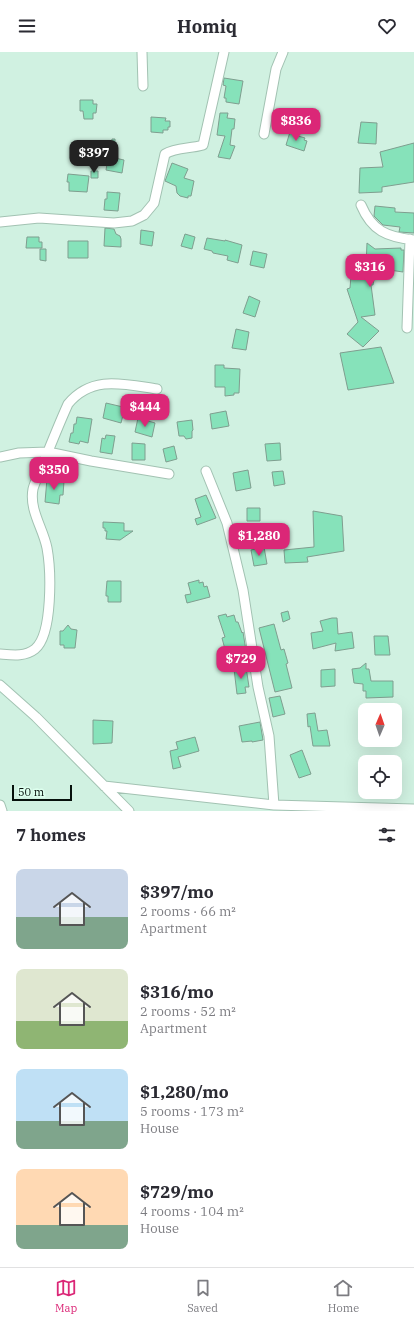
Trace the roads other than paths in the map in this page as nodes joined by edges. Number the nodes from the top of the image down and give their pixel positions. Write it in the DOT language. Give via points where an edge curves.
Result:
graph roads {
  1 [pos="142,52"];
  2 [pos="224,52"];
  3 [pos="282,52"];
  4 [pos="143,86"];
  5 [pos="264,134"];
  6 [pos="361,205"];
  7 [pos="0,222"];
  8 [pos="412,239"];
  9 [pos="407,328"];
  10 [pos="157,389"];
  11 [pos="48,452"];
  12 [pos="0,457"];
  13 [pos="206,471"];
  14 [pos="169,474"];
  15 [pos="0,654"];
  16 [pos="0,685"];
  17 [pos="104,786"];
  18 [pos="0,805"];
  19 [pos="274,805"];
  20 [pos="414,809"];
  21 [pos="2,811"];
  22 [pos="129,811"];
  1 -- 4 [label="street"];
  2 -- 7 [label="street" via="203,145 172,150 166,154 154,203 144,215 132,221 114,223 39,218"];
  3 -- 5 [label="street" via="276,69"];
  6 -- 8 [label="street" via="376,229 389,235"];
  8 -- 9 [label="street"];
  10 -- 11 [label="street" via="99,384 86,389 74,396 68,404"];
  11 -- 12 [label="street" via="19,453"];
  11 -- 14 [label="street"];
  11 -- 15 [label="street" via="33,489 32,506 47,548 50,589 49,610 43,636 36,648 28,654"];
  13 -- 19 [label="street" via="227,523 243,590 258,687 269,736"];
  16 -- 17 [label="street" via="36,717"];
  17 -- 19 [label="street"];
  17 -- 22 [label="street"];
  18 -- 21 [label="street"];
  19 -- 20 [label="street"];
}
